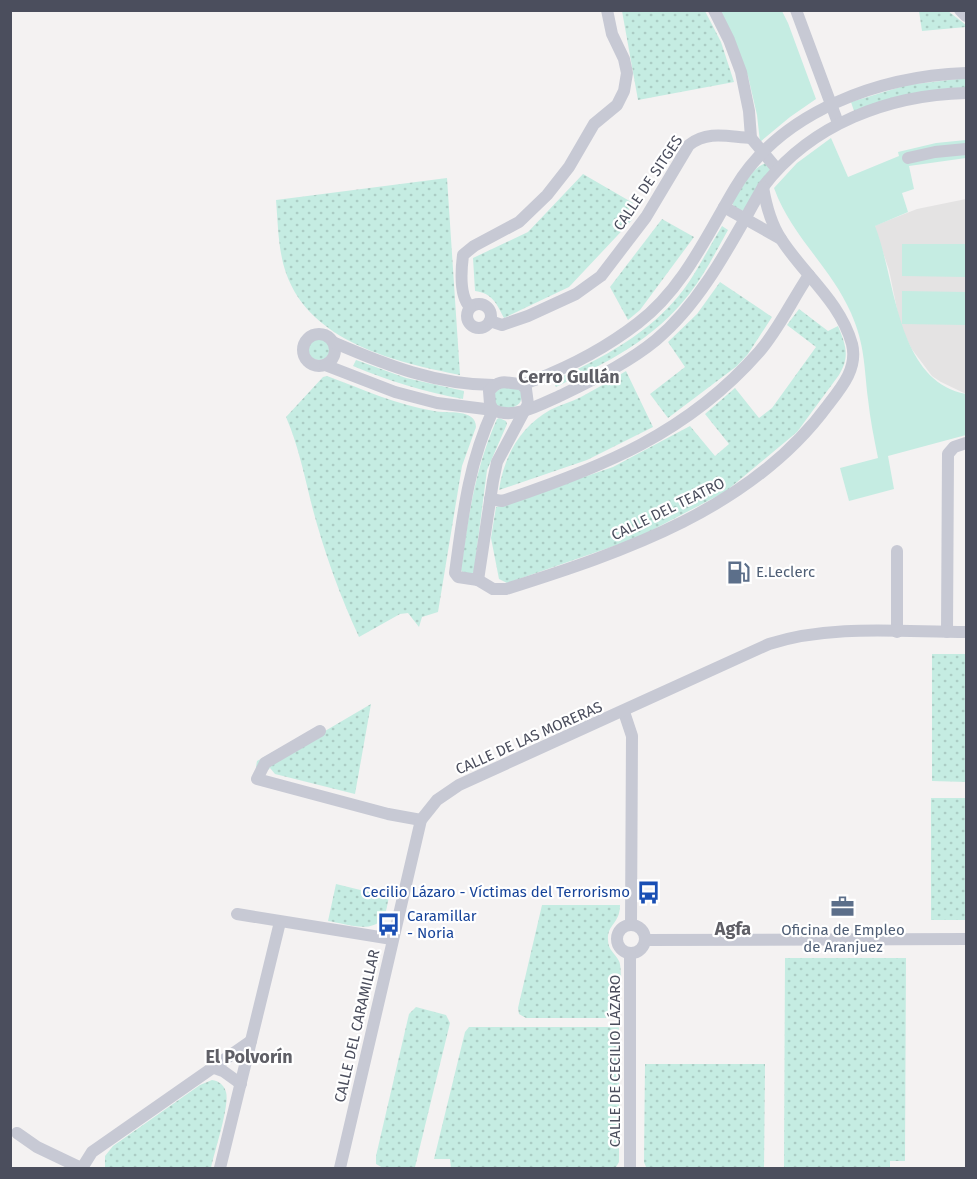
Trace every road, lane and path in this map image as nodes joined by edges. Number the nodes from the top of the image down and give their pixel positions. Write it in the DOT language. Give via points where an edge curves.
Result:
graph roads {
  1 [pos="607,10"];
  2 [pos="714,10"];
  3 [pos="960,10"];
  4 [pos="801,12"];
  5 [pos="966,16"];
  6 [pos="966,73"];
  7 [pos="966,93"];
  8 [pos="831,105"];
  9 [pos="838,123"];
  10 [pos="751,138"];
  11 [pos="966,149"];
  12 [pos="762,154"];
  13 [pos="908,158"];
  14 [pos="777,169"];
  15 [pos="763,188"];
  16 [pos="724,207"];
  17 [pos="745,219"];
  18 [pos="781,239"];
  19 [pos="809,275"];
  20 [pos="470,308"];
  21 [pos="490,321"];
  22 [pos="335,343"];
  23 [pos="326,365"];
  24 [pos="521,384"];
  25 [pos="494,385"];
  26 [pos="493,410"];
  27 [pos="523,411"];
  28 [pos="966,443"];
  29 [pos="490,500"];
  30 [pos="897,551"];
  31 [pos="478,580"];
  32 [pos="897,632"];
  33 [pos="947,632"];
  34 [pos="966,632"];
  35 [pos="624,712"];
  36 [pos="320,731"];
  37 [pos="421,820"];
  38 [pos="237,914"];
  39 [pos="280,922"];
  40 [pos="631,925"];
  41 [pos="392,939"];
  42 [pos="966,939"];
  43 [pos="645,940"];
  44 [pos="630,954"];
  45 [pos="251,1041"];
  46 [pos="212,1067"];
  47 [pos="241,1084"];
  48 [pos="17,1133"];
  49 [pos="81,1168"];
  50 [pos="220,1168"];
  51 [pos="340,1168"];
  52 [pos="630,1168"];
  1 -- 20 [label="street" via="627,73 624,91 616,105 594,124 569,168 547,195 519,222 463,255 465,302"];
  2 -- 10 [label="street" via="741,72"];
  3 -- 5 [label="street"];
  4 -- 8 [label="street"];
  6 -- 8 [label="street" via="906,80"];
  7 -- 9 [label="street" via="888,105"];
  8 -- 9 [label="street"];
  8 -- 12 [label="street" via="804,119"];
  9 -- 14 [label="street" via="810,140"];
  10 -- 12 [label="street"];
  10 -- 21 [label="street, CALLE DE SITGES" via="713,134 699,137 689,145 646,218 601,276 576,294 528,316 502,325"];
  11 -- 13 [label="street"];
  12 -- 14 [label="street"];
  12 -- 16 [label="street" via="736,185"];
  14 -- 15 [label="street"];
  15 -- 17 [label="street"];
  15 -- 18 [label="street, CALLE DEL TEATRO"];
  16 -- 17 [label="street, CALLE DEL TEATRO"];
  16 -- 24 [label="street" via="685,273 646,316 603,347"];
  17 -- 18 [label="street, CALLE DEL TEATRO"];
  17 -- 27 [label="street" via="690,307 656,340 612,369"];
  18 -- 19 [label="street, CALLE DEL TEATRO"];
  19 -- 29 [label="street" via="760,351 718,392 669,430 582,473 502,501"];
  19 -- 31 [label="street, CALLE DEL TEATRO" via="836,311 852,345 853,359 850,374 802,437 731,496 639,543 506,589 493,589"];
  20 -- 21 [label="street" via="479,303 488,307"];
  20 -- 21 [label="street" via="467,315 471,325 482,328"];
  22 -- 23 [label="street" via="335,354"];
  22 -- 23 [label="street" via="320,333 304,344 307,360 316,366"];
  22 -- 25 [label="street" via="401,370 468,385"];
  23 -- 26 [label="street" via="395,392 437,403"];
  24 -- 25 [label="street" via="508,381"];
  24 -- 27 [label="street" via="528,396"];
  25 -- 26 [label="street" via="489,391"];
  26 -- 27 [label="street" via="507,414"];
  26 -- 31 [label="street, CALLE DEL TEATRO" via="473,463 455,573"];
  27 -- 29 [label="street" via="497,462"];
  28 -- 33 [label="street" via="948,454"];
  29 -- 31 [label="street"];
  30 -- 32 [label="street"];
  32 -- 33 [label="street, CALLE DE LAS MORERAS"];
  32 -- 35 [label="street, CALLE DE LAS MORERAS" via="805,634 786,639"];
  33 -- 34 [label="street, CALLE DE LAS MORERAS"];
  35 -- 37 [label="street, CALLE DE LAS MORERAS" via="459,785 437,800"];
  35 -- 40 [label="street" via="632,736"];
  36 -- 37 [label="street" via="265,763 257,779"];
  37 -- 41 [label="street, CALLE DEL CARAMILLAR"];
  38 -- 39 [label="street"];
  39 -- 41 [label="street"];
  39 -- 45 [label="street"];
  40 -- 43 [label="street" via="641,930"];
  40 -- 44 [label="street" via="621,929 616,939 620,949"];
  41 -- 51 [label="street, CALLE DEL CARAMILLAR"];
  42 -- 43 [label="street"];
  43 -- 44 [label="street" via="640,950"];
  44 -- 52 [label="street, CALLE DE CECILIO LÁZARO"];
  45 -- 46 [label="street"];
  45 -- 47 [label="street"];
  46 -- 47 [label="street"];
  46 -- 49 [label="street" via="92,1152"];
  47 -- 50 [label="street"];
  48 -- 49 [label="street"];
}
